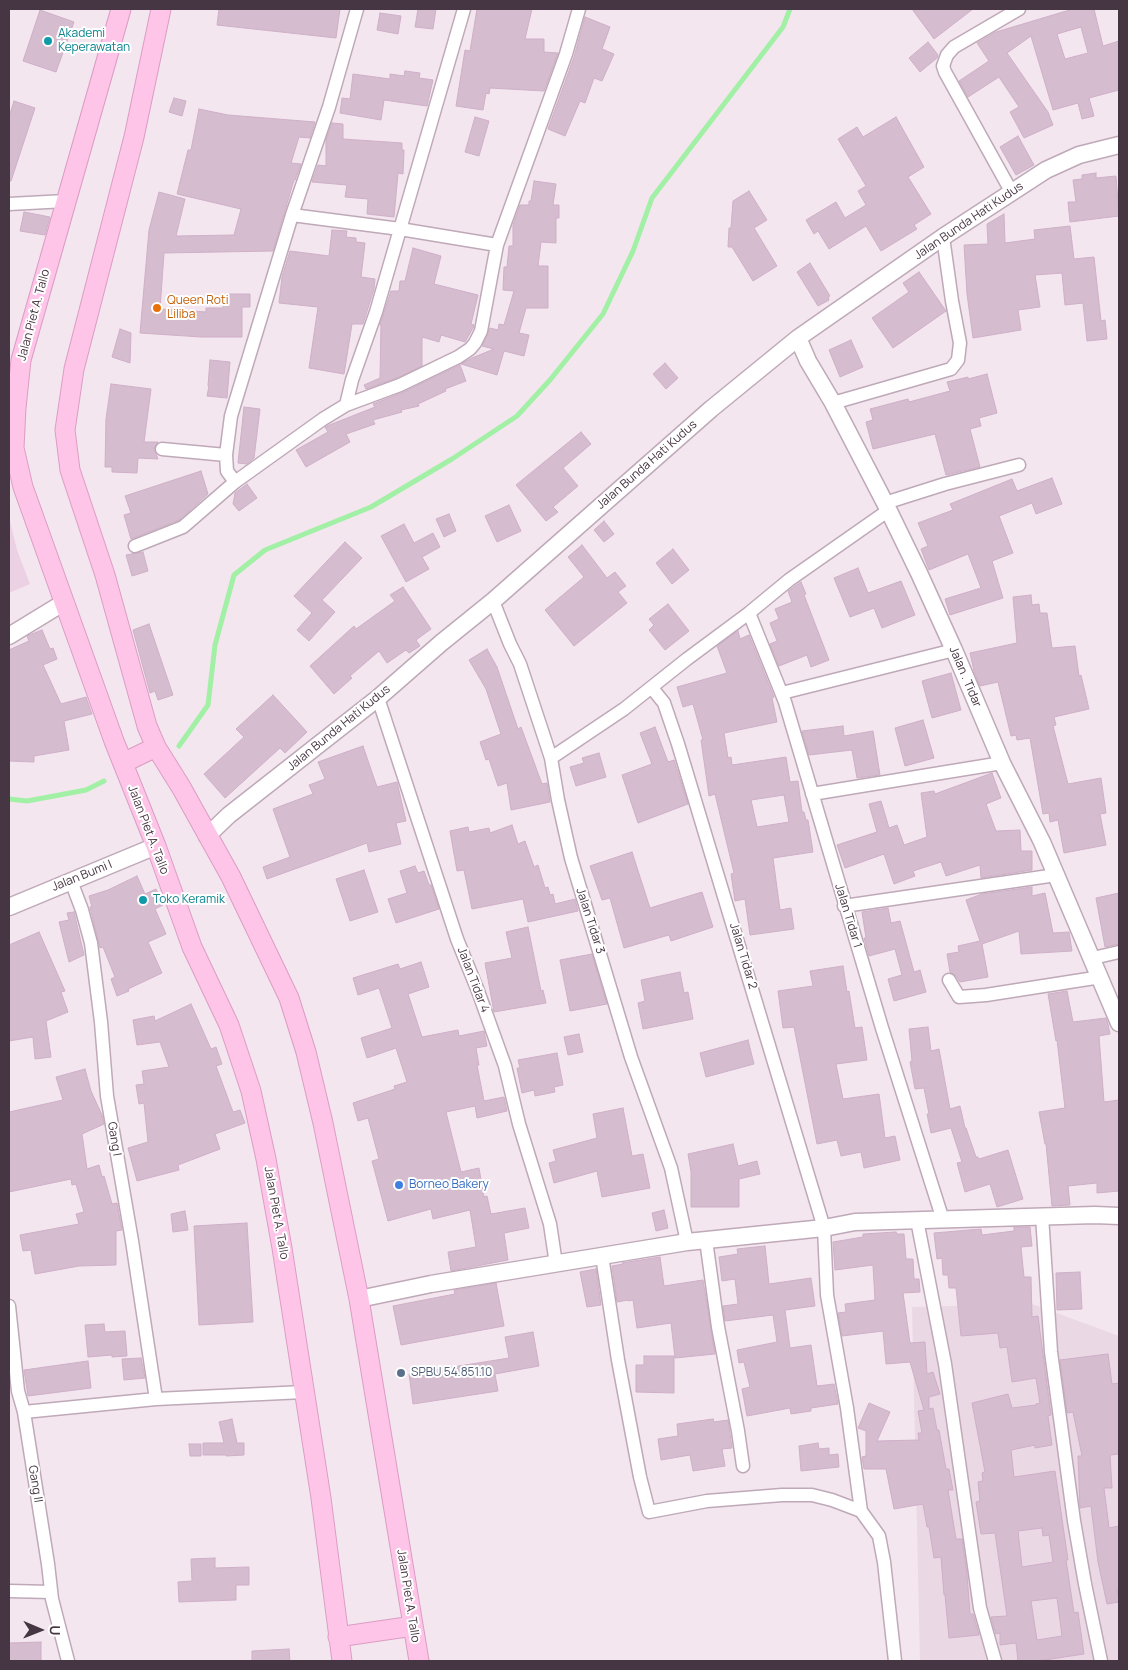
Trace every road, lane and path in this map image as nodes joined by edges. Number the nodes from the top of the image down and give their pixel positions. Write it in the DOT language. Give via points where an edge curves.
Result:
graph roads {
  1 [pos="121,9"];
  2 [pos="161,9"];
  3 [pos="357,9"];
  4 [pos="464,9"];
  5 [pos="579,9"];
  6 [pos="1019,9"];
  7 [pos="1119,145"];
  8 [pos="1011,192"];
  9 [pos="66,201"];
  10 [pos="9,204"];
  11 [pos="292,215"];
  12 [pos="400,229"];
  13 [pos="943,237"];
  14 [pos="497,245"];
  15 [pos="798,338"];
  16 [pos="833,403"];
  17 [pos="346,405"];
  18 [pos="162,448"];
  19 [pos="226,455"];
  20 [pos="1019,464"];
  21 [pos="235,482"];
  22 [pos="887,506"];
  23 [pos="135,546"];
  24 [pos="493,601"];
  25 [pos="63,603"];
  26 [pos="749,613"];
  27 [pos="9,636"];
  28 [pos="954,650"];
  29 [pos="652,688"];
  30 [pos="782,693"];
  31 [pos="378,698"];
  32 [pos="156,747"];
  33 [pos="551,758"];
  34 [pos="122,763"];
  35 [pos="1002,763"];
  36 [pos="812,794"];
  37 [pos="207,836"];
  38 [pos="156,846"];
  39 [pos="1056,876"];
  40 [pos="71,881"];
  41 [pos="844,906"];
  42 [pos="9,907"];
  43 [pos="1119,952"];
  44 [pos="1093,958"];
  45 [pos="1101,977"];
  46 [pos="948,980"];
  47 [pos="1119,1023"];
  48 [pos="1042,1216"];
  49 [pos="1119,1216"];
  50 [pos="917,1220"];
  51 [pos="943,1220"];
  52 [pos="824,1228"];
  53 [pos="706,1240"];
  54 [pos="687,1242"];
  55 [pos="602,1256"];
  56 [pos="556,1264"];
  57 [pos="359,1299"];
  58 [pos="9,1306"];
  59 [pos="13,1390"];
  60 [pos="304,1392"];
  61 [pos="156,1399"];
  62 [pos="24,1412"];
  63 [pos="743,1466"];
  64 [pos="861,1511"];
  65 [pos="9,1591"];
  66 [pos="51,1592"];
  67 [pos="413,1626"];
  68 [pos="338,1637"];
  69 [pos="68,1661"];
  70 [pos="342,1661"];
  71 [pos="419,1661"];
  72 [pos="895,1661"];
  73 [pos="995,1661"];
  74 [pos="1101,1661"];
  1 -- 9 [label="main road, Jalan Piet A. Tallo"];
  2 -- 32 [label="main road, Jalan Piet A. Tallo" via="134,137 74,369 65,430 70,470 105,574 147,726"];
  3 -- 11 [label="street" via="329,107"];
  4 -- 12 [label="street"];
  5 -- 14 [label="street"];
  6 -- 8 [label="street" via="954,47 944,66"];
  7 -- 8 [label="street, Jalan Bunda Hati Kudus" via="1079,155 1046,170"];
  8 -- 13 [label="street, Jalan Bunda Hati Kudus"];
  9 -- 10 [label="street"];
  9 -- 25 [label="main road, Jalan Piet A. Tallo" via="21,360 14,448 23,487"];
  11 -- 12 [label="street"];
  11 -- 19 [label="street" via="231,416"];
  12 -- 14 [label="street"];
  12 -- 17 [label="street"];
  13 -- 15 [label="street, Jalan Bunda Hati Kudus"];
  13 -- 16 [label="street" via="960,342 958,360 951,369"];
  14 -- 17 [label="street" via="481,331 470,349 458,358"];
  15 -- 16 [label="street, Jalan . Tidar"];
  15 -- 24 [label="street, Jalan Bunda Hati Kudus"];
  16 -- 22 [label="street, Jalan . Tidar"];
  17 -- 21 [label="street"];
  18 -- 19 [label="street"];
  19 -- 21 [label="street" via="227,471"];
  20 -- 22 [label="street" via="945,484"];
  21 -- 23 [label="street" via="183,528"];
  22 -- 26 [label="street"];
  22 -- 28 [label="street, Jalan . Tidar"];
  24 -- 31 [label="street, Jalan Bunda Hati Kudus"];
  24 -- 33 [label="street, Jalan Tidar 3" via="520,664"];
  25 -- 27 [label="street"];
  25 -- 34 [label="main road, Jalan Piet A. Tallo"];
  26 -- 29 [label="street"];
  26 -- 30 [label="street, Jalan Tidar 1"];
  28 -- 30 [label="street"];
  28 -- 35 [label="street, Jalan . Tidar"];
  29 -- 33 [label="street"];
  29 -- 52 [label="street, Jalan Tidar 2" via="664,703 676,737"];
  30 -- 36 [label="street, Jalan Tidar 1"];
  31 -- 37 [label="street, Jalan Bunda Hati Kudus" via="229,815"];
  31 -- 56 [label="street, Jalan Tidar 4" via="457,939 505,1066 550,1224"];
  32 -- 34 [label="main road"];
  32 -- 37 [label="main road, Jalan Piet A. Tallo"];
  33 -- 54 [label="street, Jalan Tidar 3" via="576,876 634,1066 671,1168"];
  34 -- 38 [label="main road, Jalan Piet A. Tallo"];
  35 -- 36 [label="street"];
  35 -- 39 [label="street, Jalan . Tidar"];
  36 -- 41 [label="street, Jalan Tidar 1"];
  37 -- 57 [label="main road, Jalan Piet A. Tallo" via="289,998 323,1123"];
  38 -- 40 [label="street, Jalan Bumi I"];
  38 -- 60 [label="main road, Jalan Piet A. Tallo" via="192,947 228,1025 251,1091 279,1230"];
  39 -- 41 [label="street"];
  39 -- 44 [label="street, Jalan . Tidar"];
  40 -- 42 [label="street, Jalan Bumi I"];
  40 -- 61 [label="street, Gang I" via="82,910 93,960 107,1096"];
  41 -- 51 [label="street, Jalan Tidar 1"];
  43 -- 44 [label="street"];
  44 -- 45 [label="street, Jalan . Tidar"];
  45 -- 46 [label="street" via="986,996 959,997"];
  45 -- 47 [label="street, Jalan . Tidar"];
  48 -- 49 [label="street"];
  48 -- 51 [label="street"];
  48 -- 74 [label="street" via="1050,1352 1074,1522"];
  50 -- 51 [label="street"];
  50 -- 52 [label="street" via="855,1222"];
  50 -- 73 [label="street" via="945,1364 980,1608"];
  52 -- 53 [label="street"];
  52 -- 64 [label="street, Jalan Tidar 2" via="827,1295"];
  53 -- 54 [label="street"];
  53 -- 63 [label="street"];
  54 -- 55 [label="street"];
  55 -- 56 [label="street"];
  55 -- 64 [label="street" via="618,1360 649,1512 707,1501 812,1494"];
  56 -- 57 [label="street"];
  57 -- 67 [label="main road, Jalan Piet A. Tallo"];
  58 -- 59 [label="street, Gang II"];
  59 -- 62 [label="street, Gang II"];
  60 -- 61 [label="street"];
  60 -- 68 [label="main road, Jalan Piet A. Tallo"];
  61 -- 62 [label="street"];
  62 -- 66 [label="street, Gang II"];
  64 -- 72 [label="street" via="879,1536"];
  65 -- 66 [label="street"];
  66 -- 69 [label="street, Gang II"];
  67 -- 68 [label="main road"];
  67 -- 71 [label="main road, Jalan Piet A. Tallo"];
  68 -- 70 [label="main road, Jalan Piet A. Tallo"];
}
